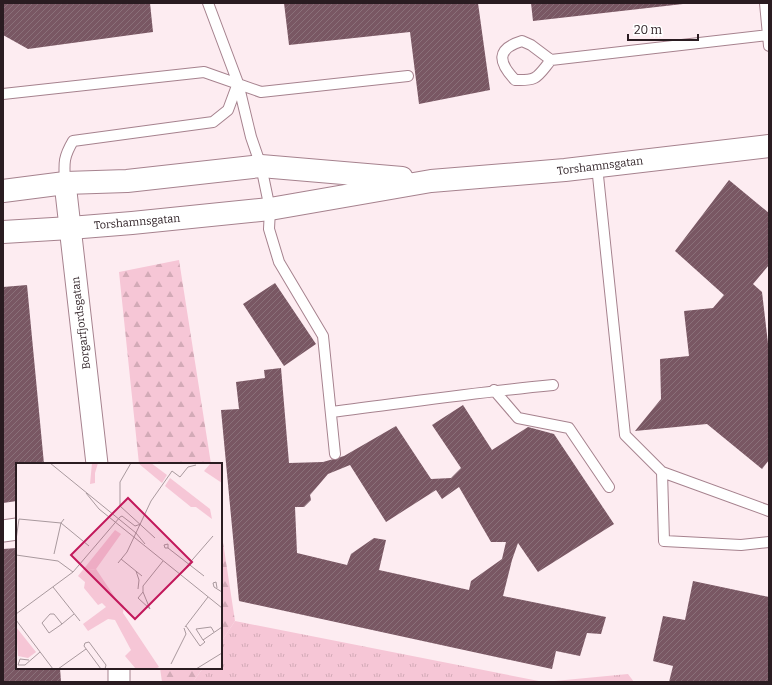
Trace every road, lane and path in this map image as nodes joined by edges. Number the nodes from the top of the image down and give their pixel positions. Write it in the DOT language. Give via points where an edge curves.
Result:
graph roads {
  1 [pos="208,3"];
  2 [pos="765,3"];
  3 [pos="768,36"];
  4 [pos="769,46"];
  5 [pos="551,60"];
  6 [pos="408,76"];
  7 [pos="238,83"];
  8 [pos="3,94"];
  9 [pos="769,146"];
  10 [pos="261,166"];
  11 [pos="598,166"];
  12 [pos="432,181"];
  13 [pos="65,182"];
  14 [pos="3,190"];
  15 [pos="270,209"];
  16 [pos="70,228"];
  17 [pos="3,232"];
  18 [pos="553,385"];
  19 [pos="494,390"];
  20 [pos="331,412"];
  21 [pos="335,454"];
  22 [pos="97,463"];
  23 [pos="662,472"];
  24 [pos="609,487"];
  25 [pos="769,512"];
  26 [pos="16,530"];
  27 [pos="3,531"];
  28 [pos="769,542"];
  29 [pos="119,669"];
  30 [pos="119,682"];
  1 -- 7 [label="lane"];
  2 -- 3 [label="lane"];
  3 -- 4 [label="lane"];
  3 -- 5 [label="lane"];
  5 -- 5 [label="lane" via="522,41 511,44 503,55 502,62 515,80 528,80 536,78"];
  6 -- 7 [label="lane" via="261,92"];
  7 -- 8 [label="lane" via="204,72"];
  7 -- 10 [label="lane"];
  7 -- 13 [label="lane" via="228,110 213,122 73,141 66,152 64,162"];
  9 -- 11 [label="street, Torshamnsgatan"];
  10 -- 12 [label="street, Torshamnsgatan"];
  10 -- 13 [label="street, Torshamnsgatan" via="127,181"];
  10 -- 15 [label="lane"];
  11 -- 12 [label="street, Torshamnsgatan"];
  11 -- 23 [label="lane" via="625,435"];
  12 -- 15 [label="street, Torshamnsgatan"];
  13 -- 14 [label="street, Torshamnsgatan"];
  13 -- 16 [label="street, Borgarfjordsgatan"];
  15 -- 16 [label="street, Torshamnsgatan"];
  15 -- 20 [label="lane" via="269,229 279,262 323,336"];
  16 -- 17 [label="street, Torshamnsgatan"];
  16 -- 22 [label="street, Borgarfjordsgatan"];
  18 -- 19 [label="lane"];
  19 -- 20 [label="lane" via="435,400"];
  19 -- 24 [label="lane" via="518,418 569,428"];
  20 -- 21 [label="lane"];
  23 -- 25 [label="lane"];
  23 -- 28 [label="lane" via="664,541 741,544"];
  26 -- 27 [label="street"];
  29 -- 30 [label="street"];
}
